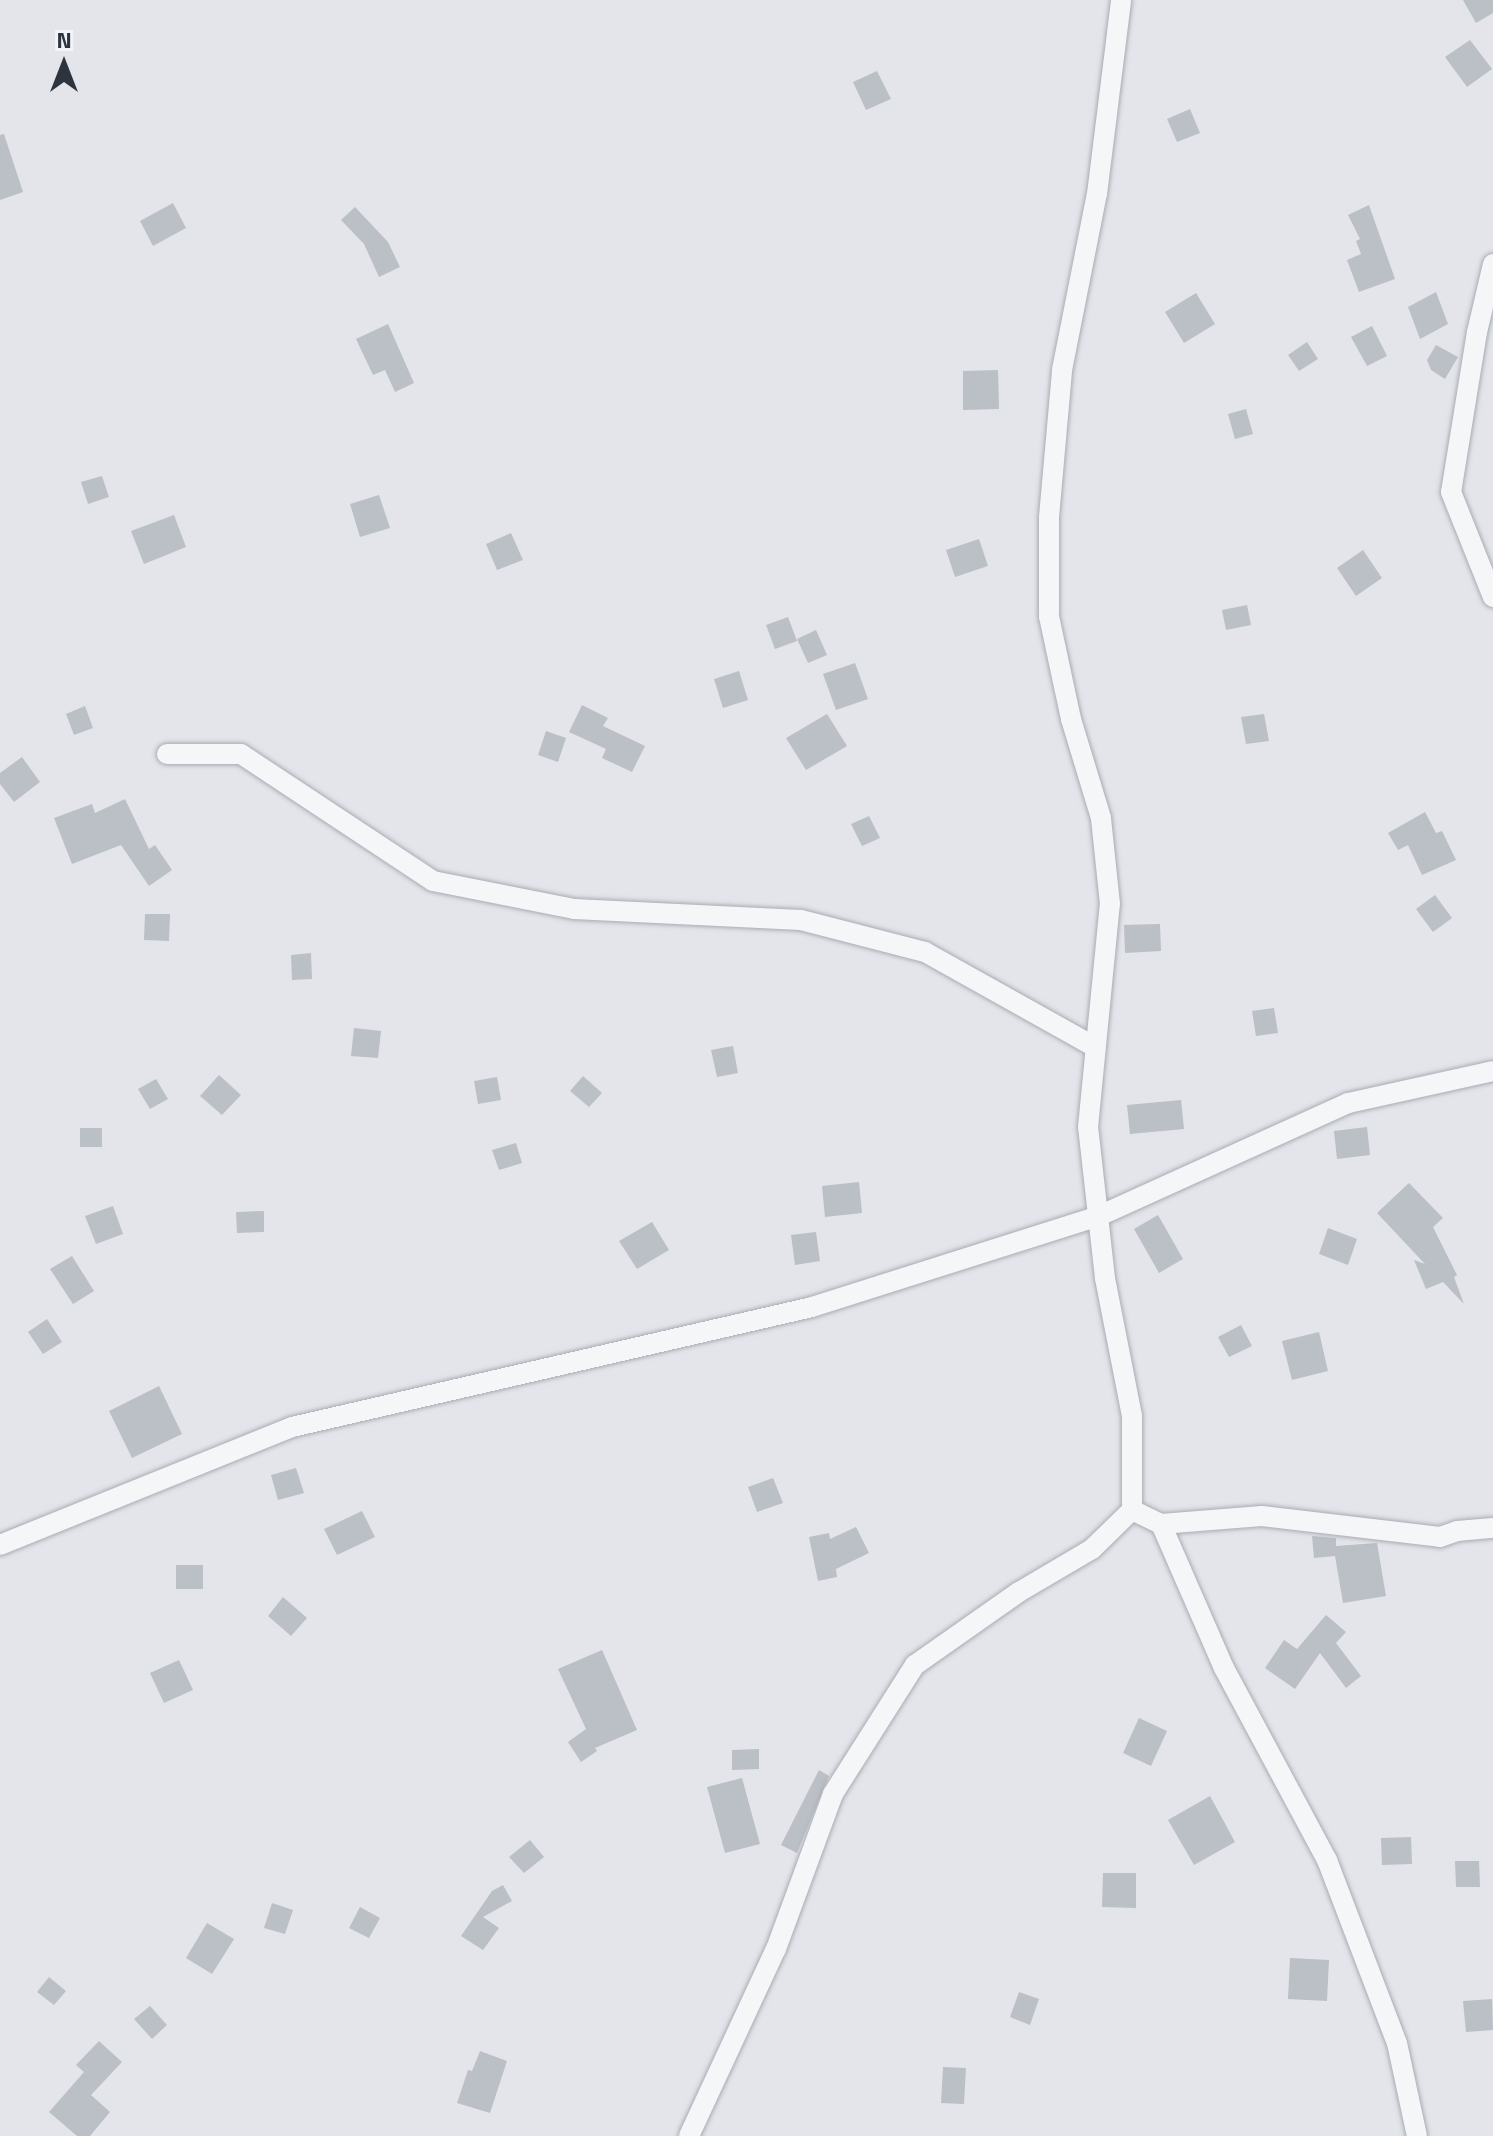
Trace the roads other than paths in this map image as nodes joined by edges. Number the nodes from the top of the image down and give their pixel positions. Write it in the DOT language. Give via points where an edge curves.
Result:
graph roads {
  1 [pos="1121,0"];
  2 [pos="1493,264"];
  3 [pos="1493,597"];
  4 [pos="167,754"];
  5 [pos="1095,1047"];
  6 [pos="1493,1071"];
  7 [pos="1099,1216"];
  8 [pos="1132,1510"];
  9 [pos="1161,1524"];
  10 [pos="1493,1528"];
  11 [pos="0,1545"];
  12 [pos="689,2136"];
  13 [pos="1417,2136"];
  1 -- 5 [label="street" via="1097,194 1062,370 1049,517 1049,616 1071,719 1101,818 1110,904"];
  2 -- 3 [label="street" via="1451,492"];
  4 -- 5 [label="street" via="241,754 433,881 574,909 801,920 925,952"];
  5 -- 7 [label="street" via="1088,1127"];
  6 -- 7 [label="street" via="1348,1103"];
  7 -- 8 [label="street" via="1105,1278 1132,1416"];
  7 -- 11 [label="street" via="812,1307 292,1427"];
  8 -- 9 [label="street"];
  8 -- 12 [label="street" via="1092,1549 1019,1592 915,1665 833,1794 776,1949"];
  9 -- 10 [label="street" via="1262,1516 1440,1537"];
  9 -- 13 [label="street" via="1224,1668 1327,1860 1397,2043"];
}
